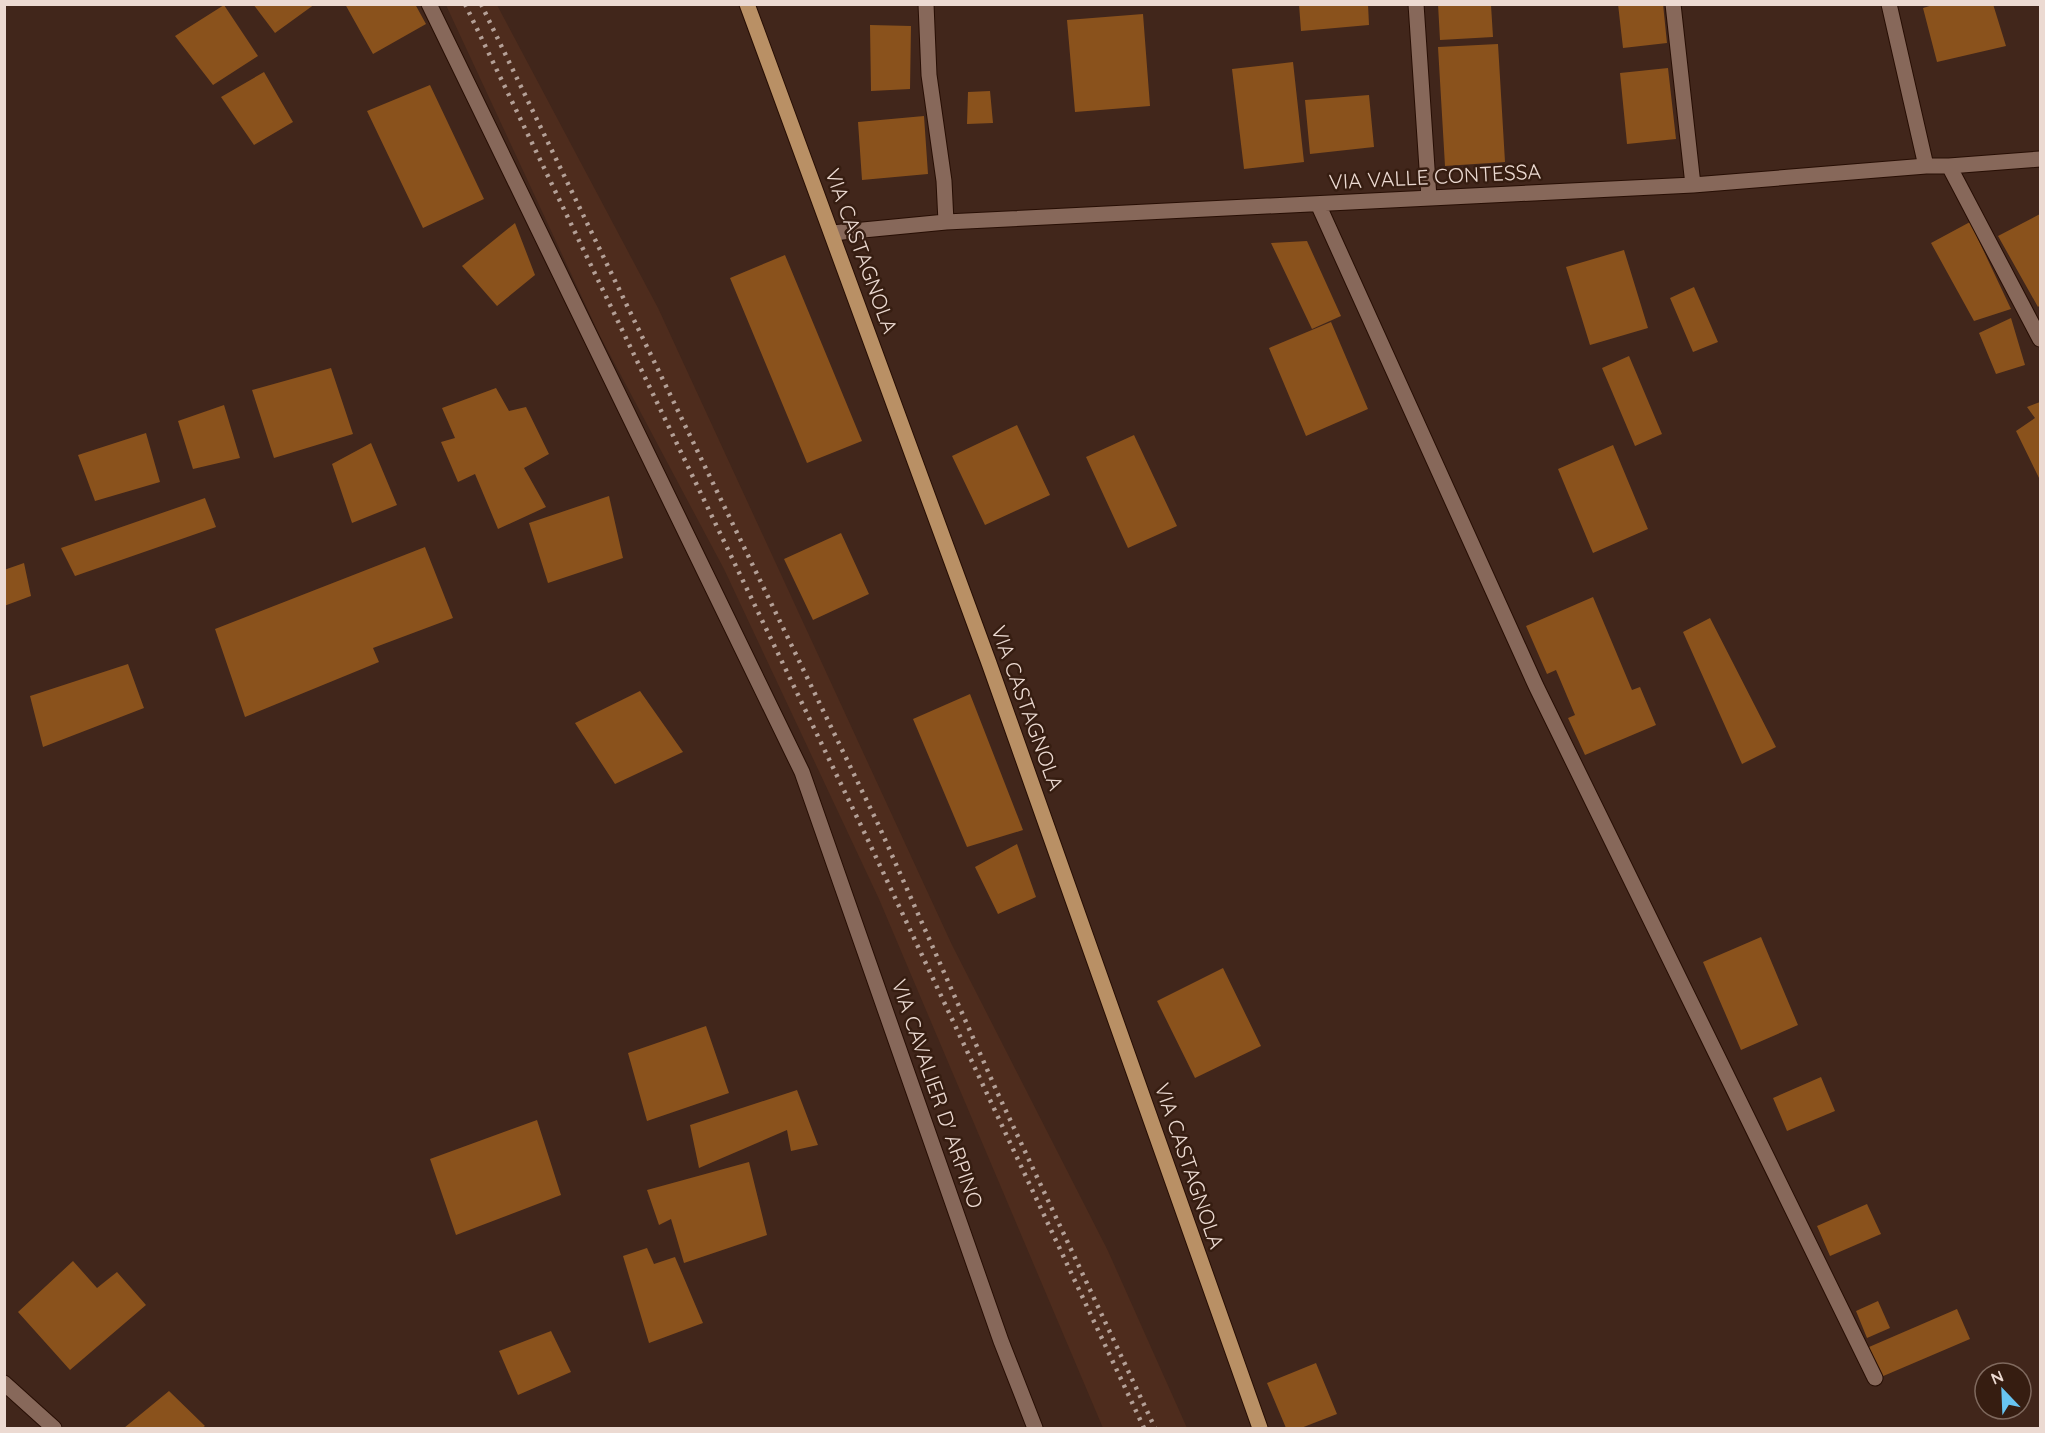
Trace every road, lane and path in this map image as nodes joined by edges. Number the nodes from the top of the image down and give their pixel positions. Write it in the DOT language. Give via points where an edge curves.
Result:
graph roads {
  1 [pos="429,4"];
  2 [pos="747,4"];
  3 [pos="926,4"];
  4 [pos="1416,4"];
  5 [pos="1674,4"];
  6 [pos="1889,4"];
  7 [pos="2040,159"];
  8 [pos="1926,166"];
  9 [pos="1949,166"];
  10 [pos="1693,185"];
  11 [pos="1429,198"];
  12 [pos="1318,204"];
  13 [pos="946,222"];
  14 [pos="832,233"];
  15 [pos="2040,339"];
  16 [pos="1875,1378"];
  17 [pos="4,1383"];
  18 [pos="54,1428"];
  19 [pos="1035,1428"];
  20 [pos="1260,1428"];
  1 -- 19 [label="street, VIA CAVALIER D' ARPINO" via="802,772"];
  2 -- 14 [label="main road, VIA CASTAGNOLA"];
  3 -- 13 [label="street" via="929,75"];
  4 -- 11 [label="street"];
  5 -- 10 [label="street"];
  6 -- 8 [label="street"];
  7 -- 9 [label="street, VIA VALLE CONTESSA"];
  8 -- 9 [label="street, VIA VALLE CONTESSA"];
  8 -- 10 [label="street, VIA VALLE CONTESSA"];
  9 -- 15 [label="street"];
  10 -- 11 [label="street, VIA VALLE CONTESSA"];
  11 -- 12 [label="street, VIA VALLE CONTESSA"];
  12 -- 13 [label="street, VIA VALLE CONTESSA"];
  12 -- 16 [label="street" via="1536,686"];
  13 -- 14 [label="street, VIA VALLE CONTESSA"];
  14 -- 20 [label="main road, VIA CASTAGNOLA"];
  17 -- 18 [label="street"];
}
